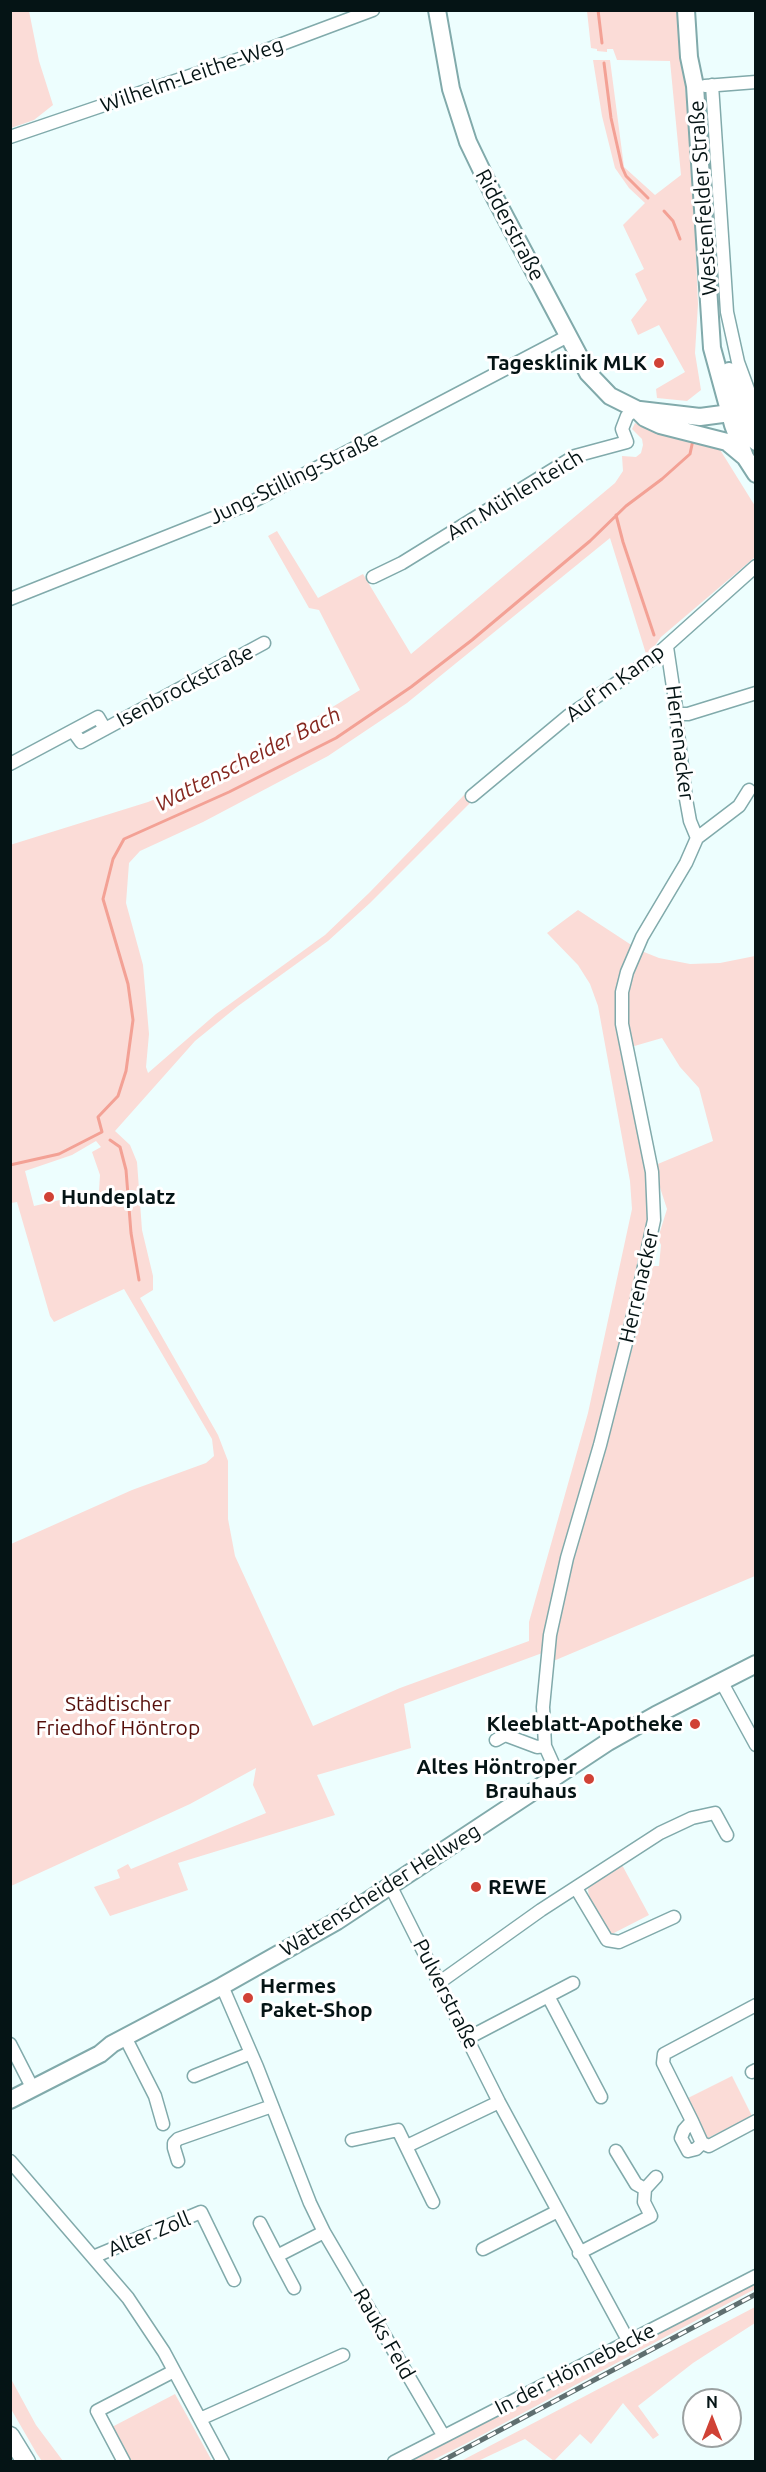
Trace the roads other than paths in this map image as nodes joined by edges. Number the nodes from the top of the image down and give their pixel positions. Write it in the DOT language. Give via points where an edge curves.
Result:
graph roads {
  1 [pos="373,10"];
  2 [pos="437,10"];
  3 [pos="686,10"];
  4 [pos="697,10"];
  5 [pos="756,82"];
  6 [pos="712,85"];
  7 [pos="695,87"];
  8 [pos="10,137"];
  9 [pos="568,336"];
  10 [pos="636,410"];
  11 [pos="744,418"];
  12 [pos="680,429"];
  13 [pos="756,442"];
  14 [pos="745,457"];
  15 [pos="756,474"];
  16 [pos="756,566"];
  17 [pos="372,578"];
  18 [pos="10,599"];
  19 [pos="264,643"];
  20 [pos="667,647"];
  21 [pos="756,693"];
  22 [pos="677,714"];
  23 [pos="10,764"];
  24 [pos="749,790"];
  25 [pos="472,796"];
  26 [pos="697,838"];
  27 [pos="756,1664"];
  28 [pos="721,1682"];
  29 [pos="496,1740"];
  30 [pos="756,1745"];
  31 [pos="545,1746"];
  32 [pos="558,1775"];
  33 [pos="727,1835"];
  34 [pos="392,1887"];
  35 [pos="576,1888"];
  36 [pos="674,1917"];
  37 [pos="440,1982"];
  38 [pos="573,1983"];
  39 [pos="222,1986"];
  40 [pos="548,1996"];
  41 [pos="756,2005"];
  42 [pos="468,2038"];
  43 [pos="118,2040"];
  44 [pos="10,2044"];
  45 [pos="251,2053"];
  46 [pos="194,2076"];
  47 [pos="31,2084"];
  48 [pos="10,2088"];
  49 [pos="601,2097"];
  50 [pos="10,2100"];
  51 [pos="499,2102"];
  52 [pos="272,2106"];
  53 [pos="756,2121"];
  54 [pos="163,2124"];
  55 [pos="352,2140"];
  56 [pos="407,2146"];
  57 [pos="616,2151"];
  58 [pos="10,2161"];
  59 [pos="178,2161"];
  60 [pos="656,2177"];
  61 [pos="645,2189"];
  62 [pos="433,2202"];
  63 [pos="556,2212"];
  64 [pos="260,2223"];
  65 [pos="324,2232"];
  66 [pos="483,2249"];
  67 [pos="579,2253"];
  68 [pos="277,2256"];
  69 [pos="93,2257"];
  70 [pos="756,2276"];
  71 [pos="234,2280"];
  72 [pos="294,2288"];
  73 [pos="629,2342"];
  74 [pos="343,2355"];
  75 [pos="174,2371"];
  76 [pos="200,2419"];
  77 [pos="443,2435"];
  78 [pos="10,2436"];
  79 [pos="10,2454"];
  80 [pos="15,2462"];
  81 [pos="26,2462"];
  82 [pos="124,2462"];
  83 [pos="223,2462"];
  84 [pos="394,2462"];
  1 -- 8 [label="street, Wilhelm-Leithe-Weg"];
  2 -- 9 [label="street, Ridderstraße" via="451,89 468,142"];
  3 -- 7 [label="street, Westenfelder Straße"];
  4 -- 7 [label="street, Westenfelder Straße"];
  5 -- 6 [label="street, Westenfelder Straße"];
  6 -- 7 [label="street, Westenfelder Straße"];
  6 -- 11 [label="street" via="729,326 738,362"];
  7 -- 11 [label="street, Westenfelder Straße" via="711,310"];
  9 -- 10 [label="street, Ridderstraße" via="588,373 610,396"];
  9 -- 18 [label="street, Jung-Stilling-Straße" via="246,506"];
  10 -- 11 [label="street, Ridderstraße"];
  10 -- 12 [label="street, Ridderstraße" via="645,418"];
  10 -- 17 [label="street, Am Mühlenteich" via="627,416 622,429 627,442 575,456"];
  11 -- 12 [label="street, Ridderstraße"];
  11 -- 13 [label="street, Westenfelder Straße"];
  11 -- 14 [label="street, Westenfelder Straße"];
  12 -- 14 [label="street, Ridderstraße" via="727,442"];
  14 -- 15 [label="street, Westenfelder Straße"];
  16 -- 20 [label="street, Auf'm Kamp"];
  19 -- 23 [label="street, Isenbrockstraße" via="81,742 73,731"];
  20 -- 22 [label="street, Herrenacker"];
  20 -- 25 [label="street, Auf'm Kamp" via="568,716"];
  21 -- 22 [label="street"];
  22 -- 26 [label="street, Herrenacker" via="686,799"];
  24 -- 26 [label="street, Herrenacker" via="739,806"];
  26 -- 31 [label="street, Herrenacker" via="681,873 642,937 622,992 622,1024 652,1172 654,1220 550,1635 543,1707"];
  27 -- 28 [label="street, Wattenscheider Hellweg"];
  28 -- 30 [label="street"];
  28 -- 32 [label="street, Wattenscheider Hellweg" via="628,1730"];
  29 -- 31 [label="street" via="505,1735 537,1747"];
  31 -- 32 [label="street, Herrenacker"];
  32 -- 34 [label="street, Wattenscheider Hellweg"];
  33 -- 35 [label="street" via="715,1813 692,1818 660,1833"];
  34 -- 37 [label="street, Pulverstraße"];
  34 -- 39 [label="street, Wattenscheider Hellweg"];
  35 -- 36 [label="street" via="608,1940 619,1942"];
  35 -- 37 [label="street"];
  37 -- 42 [label="street, Pulverstraße"];
  38 -- 40 [label="street"];
  39 -- 43 [label="street, Wattenscheider Hellweg"];
  39 -- 45 [label="street, Rauks Feld"];
  40 -- 42 [label="street"];
  40 -- 49 [label="street"];
  41 -- 53 [label="street" via="664,2054 663,2063 702,2143 709,2146"];
  42 -- 51 [label="street, Pulverstraße"];
  43 -- 47 [label="street, Wattenscheider Hellweg" via="94,2047"];
  43 -- 54 [label="street" via="155,2097"];
  44 -- 47 [label="street"];
  45 -- 46 [label="street"];
  45 -- 52 [label="street, Rauks Feld"];
  47 -- 48 [label="street, Wattenscheider Hellweg"];
  47 -- 50 [label="street, Wattenscheider Hellweg"];
  51 -- 56 [label="street"];
  51 -- 63 [label="street, Pulverstraße"];
  52 -- 59 [label="street" via="178,2139 174,2148"];
  52 -- 65 [label="street, Rauks Feld"];
  55 -- 56 [label="street" via="398,2130"];
  56 -- 62 [label="street"];
  57 -- 61 [label="street" via="636,2184"];
  58 -- 69 [label="street, Alter Zoll"];
  60 -- 61 [label="street"];
  61 -- 67 [label="street" via="644,2202 651,2216"];
  63 -- 66 [label="street"];
  63 -- 67 [label="street, Pulverstraße"];
  64 -- 68 [label="street"];
  65 -- 68 [label="street"];
  65 -- 77 [label="street, Rauks Feld"];
  67 -- 73 [label="street, Pulverstraße"];
  68 -- 72 [label="street"];
  69 -- 71 [label="street, Alter Zoll" via="201,2212"];
  69 -- 75 [label="street, Alter Zoll" via="128,2298"];
  70 -- 73 [label="street, In der Hönnebecke"];
  73 -- 77 [label="street, In der Hönnebecke"];
  74 -- 76 [label="street"];
  75 -- 76 [label="street, Alter Zoll"];
  75 -- 82 [label="street" via="97,2411"];
  76 -- 83 [label="street, Alter Zoll"];
  77 -- 84 [label="street, In der Hönnebecke"];
  78 -- 81 [label="main road"];
  79 -- 80 [label="main road"];
}
